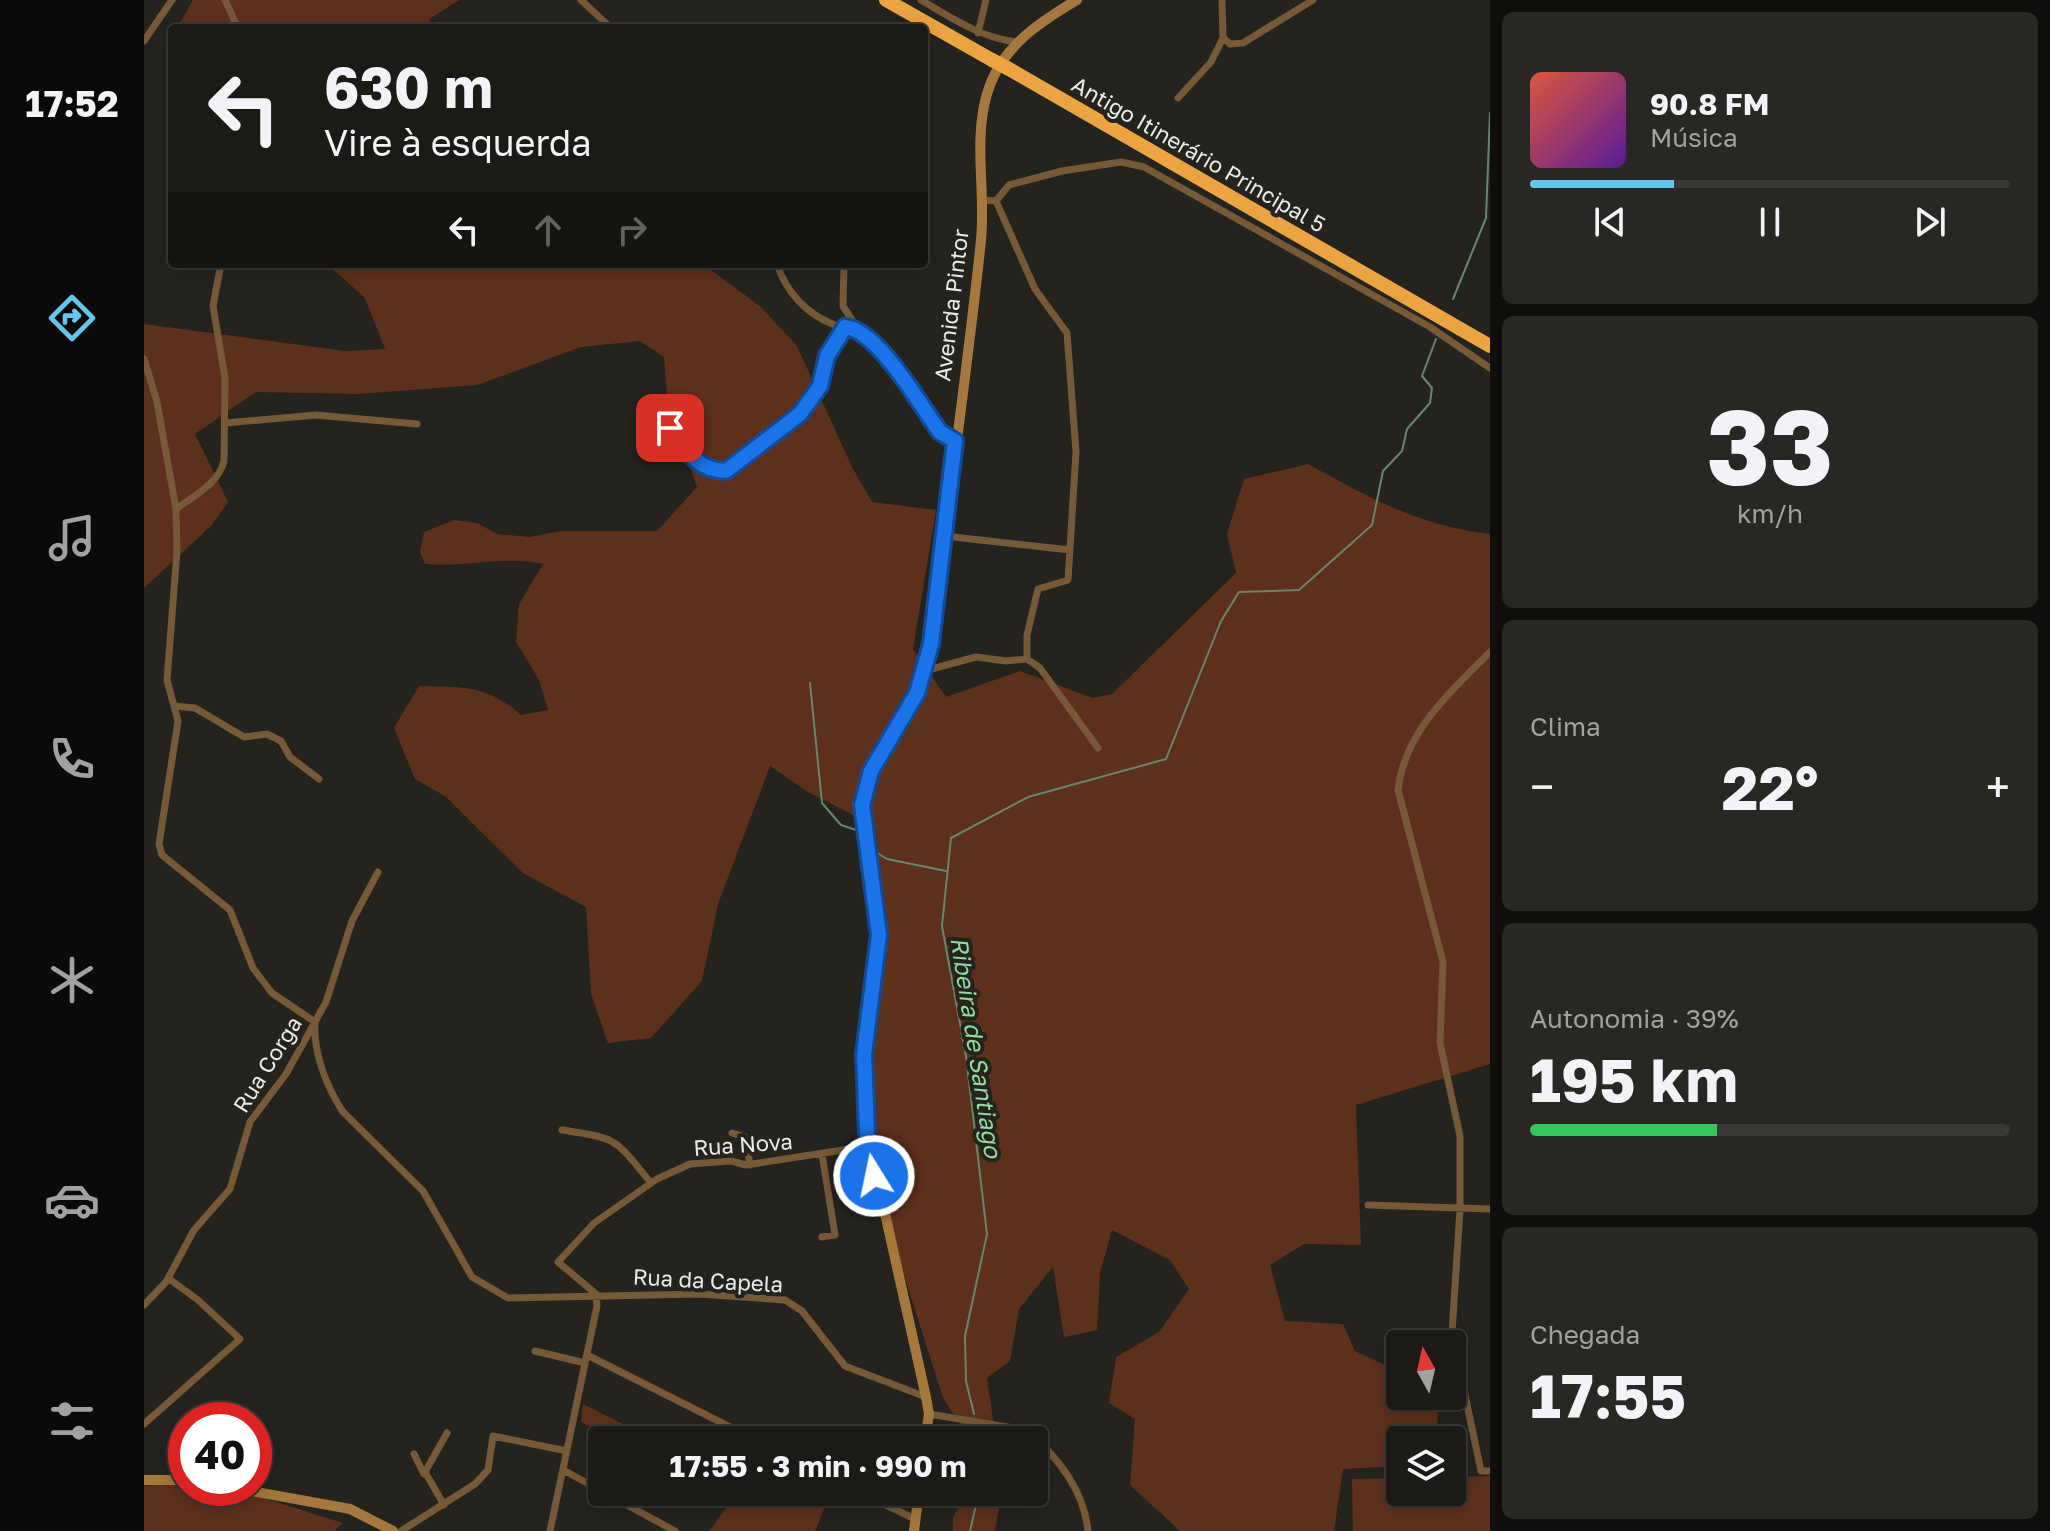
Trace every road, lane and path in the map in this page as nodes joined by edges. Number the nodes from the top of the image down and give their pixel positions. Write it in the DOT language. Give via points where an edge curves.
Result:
graph roads {
  1 [pos="172,0"];
  2 [pos="225,0"];
  3 [pos="581,0"];
  4 [pos="886,0"];
  5 [pos="921,0"];
  6 [pos="986,0"];
  7 [pos="1077,0"];
  8 [pos="1222,0"];
  9 [pos="1313,0"];
  10 [pos="236,24"];
  11 [pos="607,24"];
  12 [pos="978,33"];
  13 [pos="1223,38"];
  14 [pos="144,41"];
  15 [pos="1017,42"];
  16 [pos="1178,98"];
  17 [pos="982,200"];
  18 [pos="996,201"];
  19 [pos="220,268"];
  20 [pos="778,268"];
  21 [pos="844,268"];
  22 [pos="845,327"];
  23 [pos="857,328"];
  24 [pos="1490,346"];
  25 [pos="144,359"];
  26 [pos="1490,368"];
  27 [pos="225,423"];
  28 [pos="417,424"];
  29 [pos="670,428"];
  30 [pos="955,441"];
  31 [pos="176,509"];
  32 [pos="944,536"];
  33 [pos="1070,550"];
  34 [pos="1490,652"];
  35 [pos="1027,659"];
  36 [pos="924,671"];
  37 [pos="174,706"];
  38 [pos="1098,748"];
  39 [pos="319,779"];
  40 [pos="378,872"];
  41 [pos="315,1022"];
  42 [pos="562,1130"];
  43 [pos="732,1133"];
  44 [pos="869,1146"];
  45 [pos="822,1154"];
  46 [pos="750,1165"];
  47 [pos="651,1183"];
  48 [pos="1368,1205"];
  49 [pos="1460,1209"];
  50 [pos="1490,1209"];
  51 [pos="822,1237"];
  52 [pos="168,1278"];
  53 [pos="596,1294"];
  54 [pos="144,1305"];
  55 [pos="535,1351"];
  56 [pos="586,1359"];
  57 [pos="926,1397"];
  58 [pos="929,1414"];
  59 [pos="144,1424"];
  60 [pos="727,1426"];
  61 [pos="927,1426"];
  62 [pos="447,1433"];
  63 [pos="567,1451"];
  64 [pos="414,1454"];
  65 [pos="563,1470"];
  66 [pos="1490,1471"];
  67 [pos="425,1476"];
  68 [pos="144,1480"];
  69 [pos="168,1480"];
  70 [pos="588,1484"];
  71 [pos="272,1495"];
  72 [pos="444,1505"];
  73 [pos="629,1506"];
  74 [pos="883,1506"];
  75 [pos="915,1525"];
  76 [pos="393,1531"];
  77 [pos="401,1531"];
  78 [pos="550,1531"];
  79 [pos="675,1531"];
  80 [pos="1088,1531"];
  1 -- 14 [label="street"];
  2 -- 10 [label="street"];
  3 -- 11 [label="street"];
  4 -- 24 [label="highway, Antigo Itinerário Principal 5, bridge"];
  5 -- 12 [label="street"];
  6 -- 12 [label="street"];
  7 -- 15 [label="street, Avenida Pintor"];
  8 -- 13 [label="street"];
  9 -- 13 [label="street" via="1243,43 1230,44"];
  12 -- 15 [label="street"];
  13 -- 16 [label="street" via="1211,62"];
  15 -- 17 [label="street, Avenida Pintor" via="987,94 980,126"];
  17 -- 18 [label="street"];
  17 -- 30 [label="street, Avenida Pintor"];
  18 -- 26 [label="street" via="1009,185 1062,171 1121,162 1144,167 1430,327"];
  18 -- 33 [label="street" via="1035,289 1067,333 1076,452"];
  19 -- 27 [label="street" via="213,306 225,378"];
  20 -- 22 [label="street" via="803,307"];
  21 -- 23 [label="street" via="843,306"];
  22 -- 23 [label="street"];
  22 -- 29 [label="street" via="827,356 820,386 800,414 726,471 696,463"];
  23 -- 30 [label="street" via="875,343 940,432"];
  25 -- 31 [label="street"];
  27 -- 28 [label="street" via="316,415"];
  27 -- 31 [label="street" via="222,471"];
  30 -- 32 [label="street, Avenida Pintor"];
  31 -- 37 [label="street" via="167,680"];
  32 -- 33 [label="street"];
  32 -- 36 [label="street, Avenida Pintor"];
  33 -- 35 [label="street" via="1068,580 1038,589"];
  34 -- 49 [label="street" via="1445,697 1412,741 1400,767 1398,790 1443,962 1440,1043 1460,1136"];
  35 -- 36 [label="street" via="976,657"];
  35 -- 38 [label="street" via="1040,668"];
  36 -- 44 [label="street, Avenida Pintor" via="871,771 862,805 879,935 864,1054"];
  37 -- 39 [label="street" via="195,708 244,737 267,734 281,741 290,757"];
  37 -- 41 [label="street" via="178,721 159,844 162,855 230,910 253,968 272,993"];
  40 -- 41 [label="street, Rua Corga" via="352,921"];
  41 -- 52 [label="street, Rua Corga" via="286,1074 250,1122 230,1189 194,1230"];
  41 -- 53 [label="street, Rua da Capela" via="313,1042 343,1112 423,1191 472,1277 508,1298"];
  42 -- 47 [label="street" via="608,1137"];
  43 -- 46 [label="street" via="745,1137"];
  44 -- 45 [label="street, Rua Nova"];
  44 -- 57 [label="street, Avenida Pintor"];
  45 -- 46 [label="street, Rua Nova"];
  45 -- 51 [label="street" via="835,1235"];
  46 -- 47 [label="street, Rua Nova" via="690,1164"];
  47 -- 53 [label="street, Rua Nova" via="594,1223 558,1262"];
  48 -- 49 [label="street"];
  49 -- 50 [label="street"];
  49 -- 66 [label="street" via="1452,1333 1481,1471"];
  52 -- 54 [label="street, Rua Corga"];
  52 -- 59 [label="street" via="240,1339"];
  53 -- 56 [label="street"];
  53 -- 57 [label="street, Rua da Capela" via="785,1300 802,1311 845,1366"];
  55 -- 56 [label="street"];
  56 -- 60 [label="street"];
  56 -- 63 [label="street"];
  57 -- 58 [label="street, Avenida Pintor"];
  58 -- 61 [label="street, Avenida Pintor"];
  58 -- 80 [label="street" via="1026,1430 1081,1495"];
  62 -- 67 [label="street"];
  63 -- 65 [label="street"];
  63 -- 72 [label="street" via="493,1436 488,1470"];
  64 -- 67 [label="street"];
  65 -- 70 [label="street"];
  65 -- 78 [label="street"];
  67 -- 72 [label="street"];
  68 -- 69 [label="street"];
  71 -- 76 [label="street" via="350,1509"];
  72 -- 77 [label="street"];
  73 -- 79 [label="street"];
  74 -- 75 [label="street"];
}
